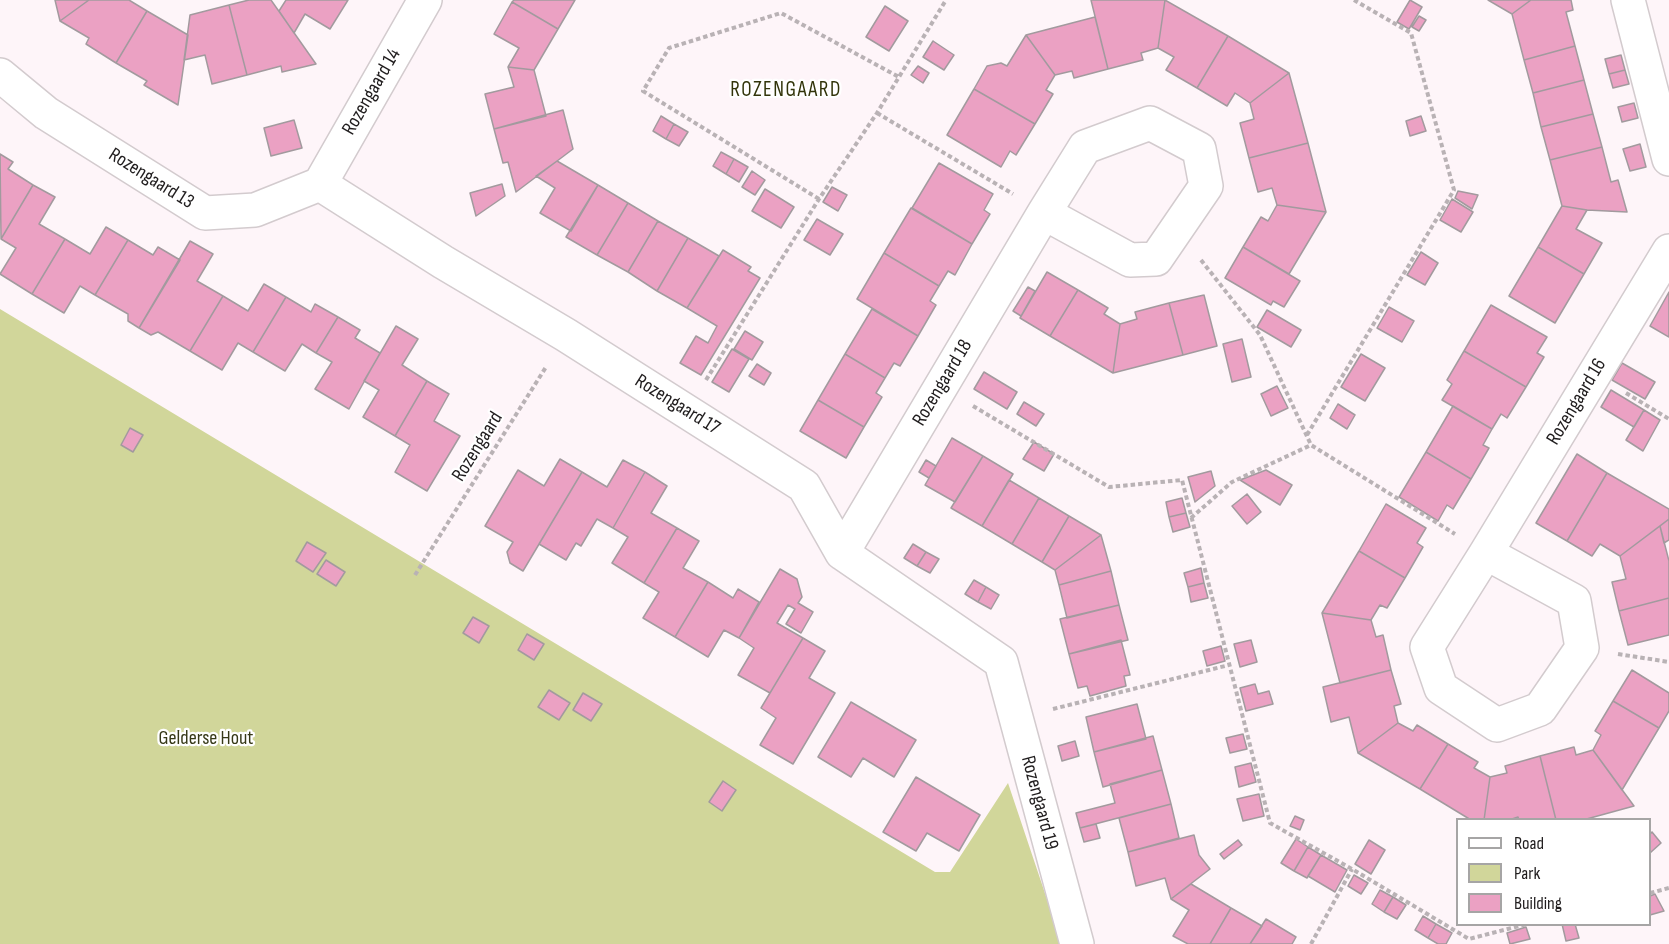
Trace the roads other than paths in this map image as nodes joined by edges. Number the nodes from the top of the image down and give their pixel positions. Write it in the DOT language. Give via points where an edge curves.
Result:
graph roads {
  1 [pos="424,0"];
  2 [pos="1628,0"];
  3 [pos="0,75"];
  4 [pos="1669,159"];
  5 [pos="320,184"];
  6 [pos="1044,213"];
  7 [pos="1669,251"];
  8 [pos="842,553"];
  9 [pos="1486,553"];
  10 [pos="1001,662"];
  11 [pos="1077,944"];
  1 -- 5 [label="street, Rozengaard 14"];
  2 -- 4 [label="street"];
  3 -- 5 [label="street, Rozengaard 13" via="46,113 205,213 255,210"];
  5 -- 8 [label="street, Rozengaard 17" via="804,486"];
  6 -- 6 [label="street, Rozengaard 18" via="1085,147 1150,123 1199,149 1206,186 1156,260 1130,260"];
  6 -- 8 [label="street, Rozengaard 18"];
  7 -- 9 [label="street, Rozengaard 16"];
  8 -- 10 [label="street, Rozengaard 17"];
  9 -- 9 [label="street, Rozengaard 16" via="1574,601 1582,648 1540,709 1497,725 1441,688 1426,646"];
  10 -- 11 [label="street, Rozengaard 19"];
}
